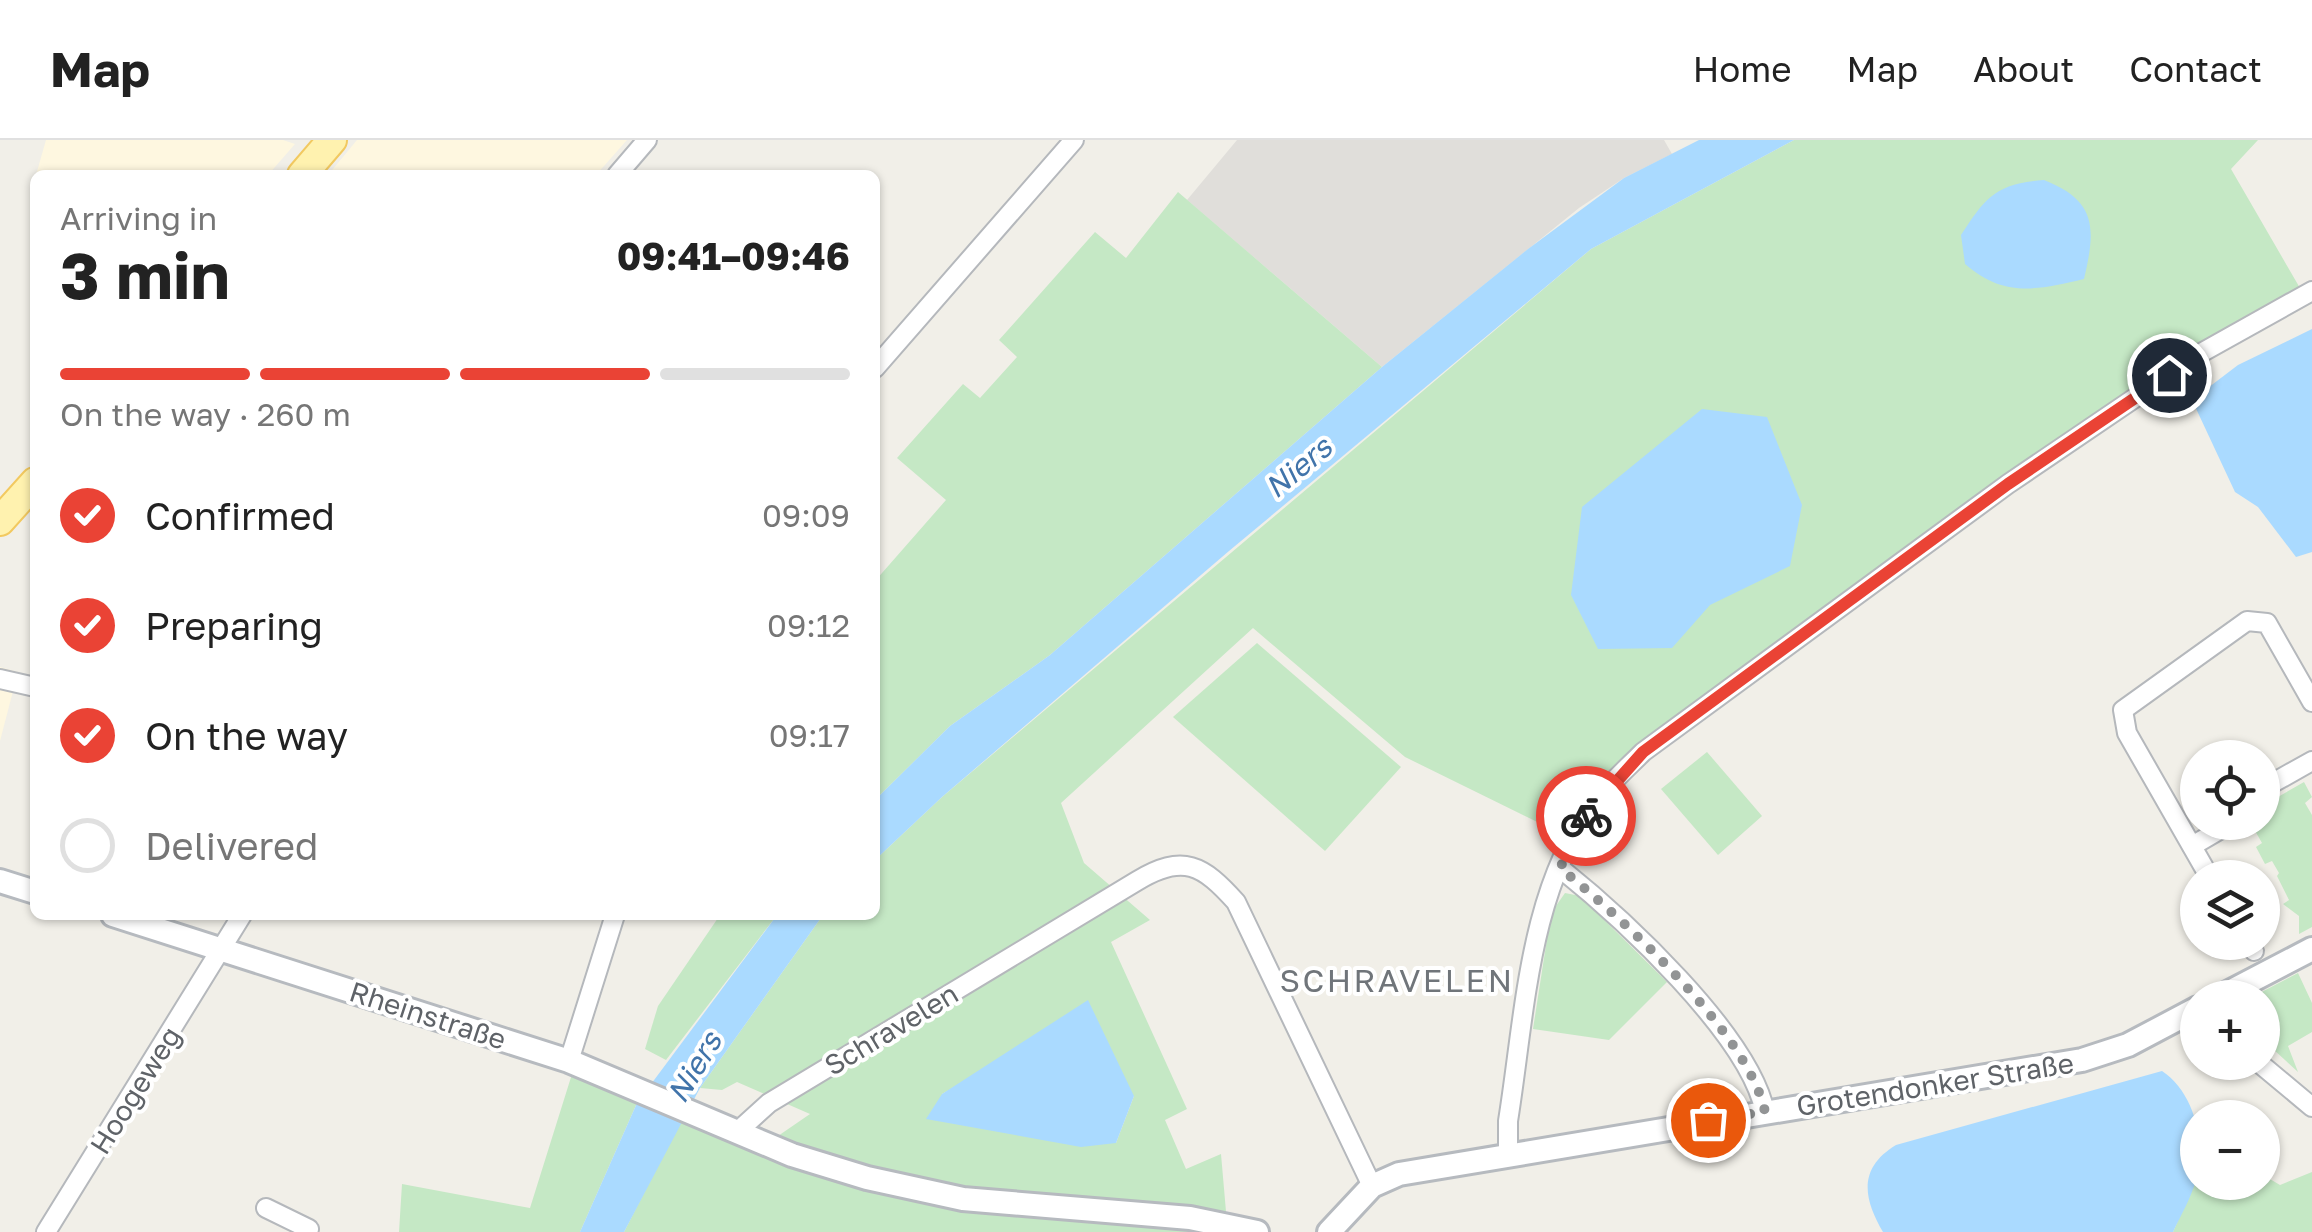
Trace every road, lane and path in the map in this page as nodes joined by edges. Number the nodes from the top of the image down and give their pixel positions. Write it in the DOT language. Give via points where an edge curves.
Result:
graph roads {
  1 [pos="332,140"];
  2 [pos="646,140"];
  3 [pos="1074,140"];
  4 [pos="306,170"];
  5 [pos="620,170"];
  6 [pos="2312,291"];
  7 [pos="880,362"];
  8 [pos="30,488"];
  9 [pos="0,521"];
  10 [pos="0,679"];
  11 [pos="30,686"];
  12 [pos="2312,702"];
  13 [pos="2312,761"];
  14 [pos="2280,779"];
  15 [pos="2178,822"];
  16 [pos="2202,840"];
  17 [pos="2192,846"];
  18 [pos="2200,860"];
  19 [pos="1560,868"];
  20 [pos="0,881"];
  21 [pos="30,890"];
  22 [pos="130,920"];
  23 [pos="239,920"];
  24 [pos="613,920"];
  25 [pos="225,948"];
  26 [pos="2312,950"];
  27 [pos="2253,980"];
  28 [pos="2180,1017"];
  29 [pos="569,1060"];
  30 [pos="2280,1080"];
  31 [pos="2312,1107"];
  32 [pos="1765,1112"];
  33 [pos="737,1132"];
  34 [pos="1508,1155"];
  35 [pos="1372,1186"];
  36 [pos="266,1208"];
  37 [pos="46,1232"];
  38 [pos="308,1232"];
  39 [pos="1257,1232"];
  40 [pos="1329,1232"];
  1 -- 4 [label="main road"];
  2 -- 5 [label="street"];
  3 -- 7 [label="street"];
  6 -- 19 [label="street" via="2201,353 2008,484 1643,752 1595,802"];
  8 -- 9 [label="main road"];
  10 -- 11 [label="street"];
  12 -- 15 [label="street" via="2267,623 2258,619 2126,705 2123,724"];
  13 -- 14 [label="street"];
  15 -- 17 [label="street"];
  16 -- 17 [label="street"];
  17 -- 18 [label="street"];
  19 -- 32 [label="street" via="1615,912 1700,1005 1750,1074"];
  19 -- 34 [label="street" via="1542,912"];
  20 -- 21 [label="main road"];
  22 -- 25 [label="main road, Rheinstraße"];
  23 -- 25 [label="street, Hoogeweg"];
  24 -- 29 [label="street"];
  25 -- 29 [label="main road, Rheinstraße"];
  25 -- 37 [label="street, Hoogeweg"];
  26 -- 27 [label="main road"];
  28 -- 32 [label="main road, Grotendonker Straße" via="2102,1056"];
  29 -- 33 [label="main road, Rheinstraße"];
  30 -- 31 [label="street"];
  32 -- 34 [label="main road, Grotendonker Straße"];
  33 -- 35 [label="street, Schravelen" via="769,1103 1136,880 1185,865 1201,868 1236,902"];
  33 -- 39 [label="main road" via="792,1155 933,1194 1190,1218"];
  34 -- 35 [label="main road, Grotendonker Straße" via="1399,1174"];
  35 -- 40 [label="main road, Grotendonker Straße"];
  36 -- 38 [label="street"];
}
